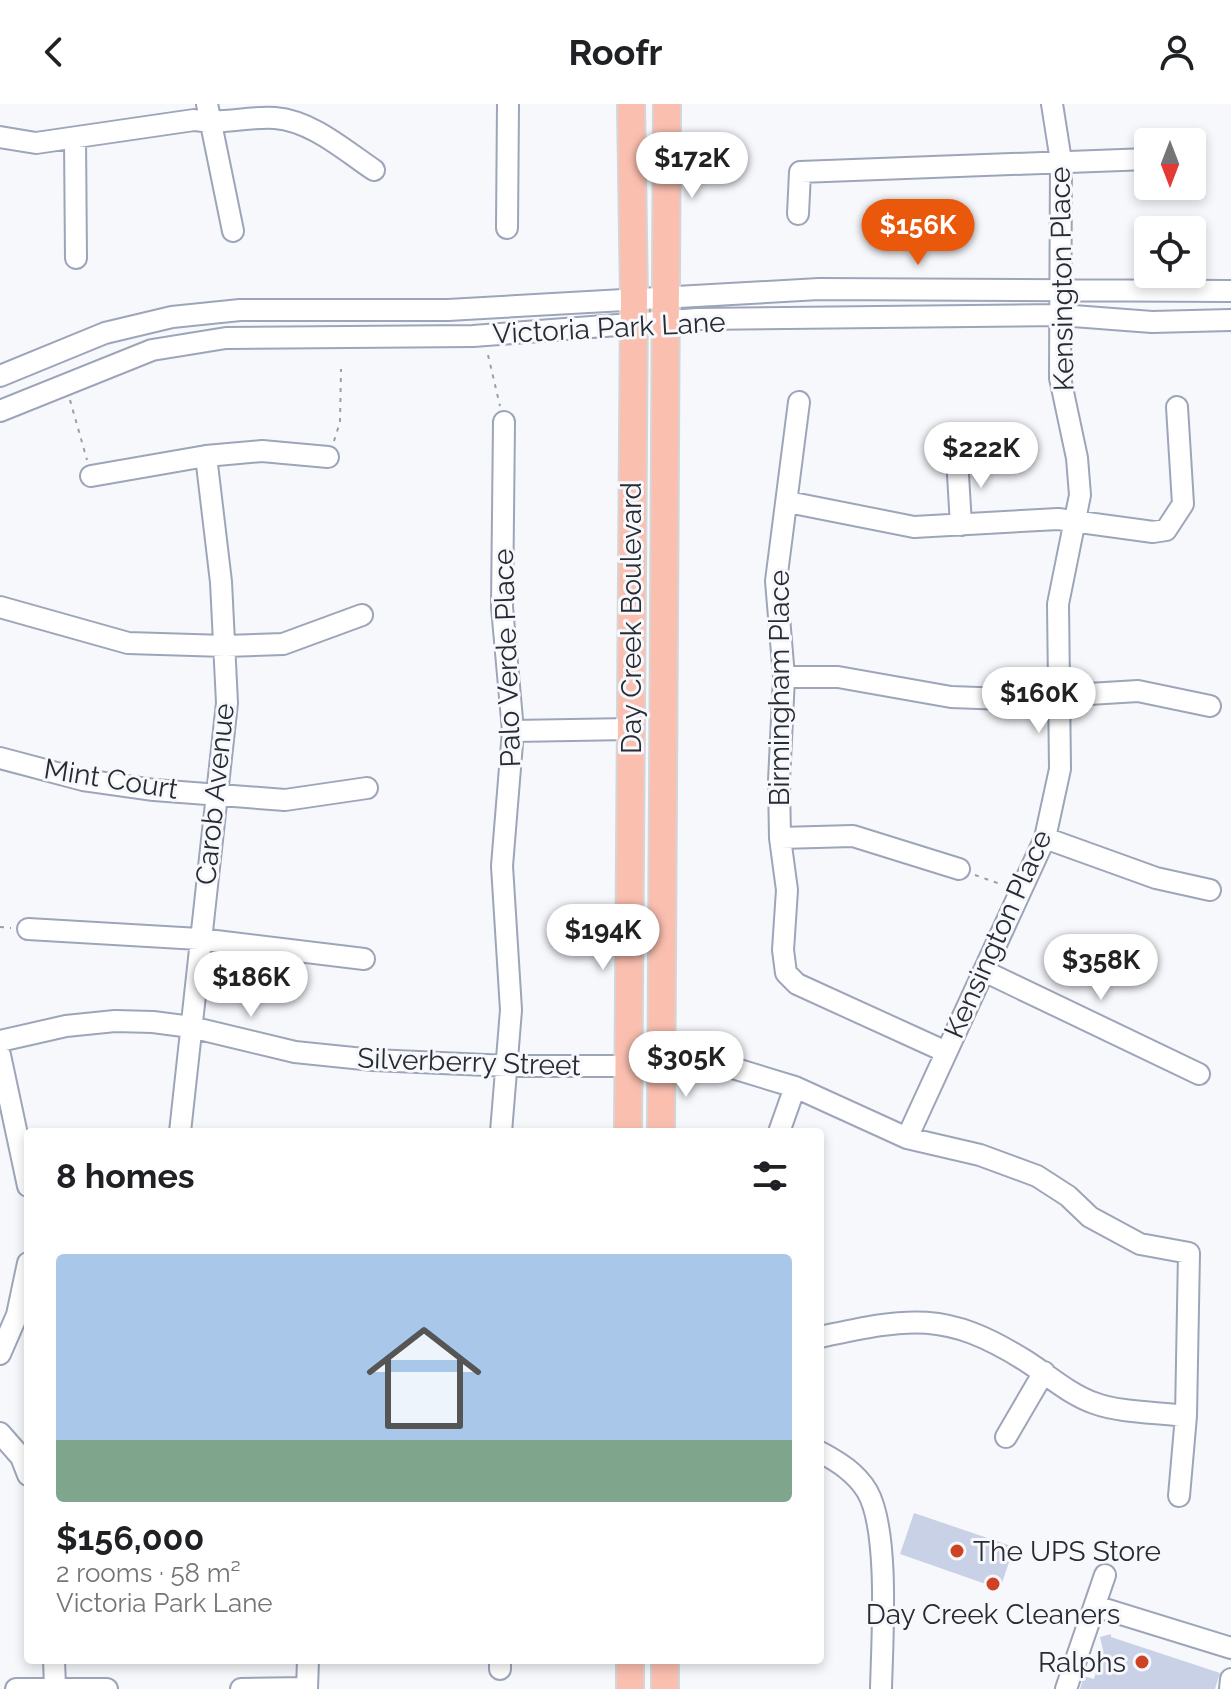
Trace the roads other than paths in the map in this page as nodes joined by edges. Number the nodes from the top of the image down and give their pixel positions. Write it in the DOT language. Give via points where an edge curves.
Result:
graph roads {
  1 [pos="508,104"];
  2 [pos="631,104"];
  3 [pos="667,104"];
  4 [pos="1052,104"];
  5 [pos="209,114"];
  6 [pos="0,137"];
  7 [pos="75,138"];
  8 [pos="1134,159"];
  9 [pos="1061,161"];
  10 [pos="374,170"];
  11 [pos="798,214"];
  12 [pos="507,228"];
  13 [pos="233,231"];
  14 [pos="76,258"];
  15 [pos="1061,290"];
  16 [pos="1231,291"];
  17 [pos="667,309"];
  18 [pos="634,311"];
  19 [pos="1060,315"];
  20 [pos="1231,320"];
  21 [pos="0,376"];
  22 [pos="799,402"];
  23 [pos="1177,407"];
  24 [pos="0,411"];
  25 [pos="504,422"];
  26 [pos="206,456"];
  27 [pos="328,457"];
  28 [pos="957,458"];
  29 [pos="91,476"];
  30 [pos="788,502"];
  31 [pos="1075,520"];
  32 [pos="961,525"];
  33 [pos="0,607"];
  34 [pos="362,615"];
  35 [pos="225,646"];
  36 [pos="784,677"];
  37 [pos="1062,695"];
  38 [pos="1210,706"];
  39 [pos="630,729"];
  40 [pos="513,731"];
  41 [pos="0,758"];
  42 [pos="367,788"];
  43 [pos="216,793"];
  44 [pos="780,838"];
  45 [pos="1045,838"];
  46 [pos="959,869"];
  47 [pos="1210,890"];
  48 [pos="28,929"];
  49 [pos="199,939"];
  50 [pos="364,959"];
  51 [pos="984,971"];
  52 [pos="191,1027"];
  53 [pos="0,1041"];
  54 [pos="944,1051"];
  55 [pos="0,1055"];
  56 [pos="509,1066"];
  57 [pos="627,1066"];
  58 [pos="661,1066"];
  59 [pos="1199,1074"];
  60 [pos="795,1087"];
  61 [pos="180,1128"];
  62 [pos="501,1128"];
  63 [pos="628,1128"];
  64 [pos="661,1128"];
  65 [pos="780,1128"];
  66 [pos="907,1138"];
  67 [pos="24,1167"];
  68 [pos="24,1282"];
  69 [pos="824,1336"];
  70 [pos="0,1354"];
  71 [pos="1044,1372"];
  72 [pos="1186,1416"];
  73 [pos="0,1433"];
  74 [pos="1006,1437"];
  75 [pos="824,1455"];
  76 [pos="24,1465"];
  77 [pos="1179,1496"];
  78 [pos="1105,1575"];
  79 [pos="1095,1606"];
  80 [pos="1231,1648"];
  81 [pos="54,1664"];
  82 [pos="308,1664"];
  83 [pos="630,1664"];
  84 [pos="665,1664"];
  85 [pos="1231,1679"];
  86 [pos="55,1687"];
  87 [pos="16,1689"];
  88 [pos="107,1689"];
  89 [pos="241,1689"];
  90 [pos="307,1689"];
  91 [pos="630,1689"];
  92 [pos="665,1689"];
  93 [pos="881,1689"];
  94 [pos="1066,1689"];
  95 [pos="1230,1689"];
  1 -- 12 [label="street"];
  2 -- 18 [label="main road, Day Creek Boulevard"];
  3 -- 17 [label="main road, Day Creek Boulevard"];
  4 -- 9 [label="street, Kensington Place"];
  5 -- 7 [label="street"];
  5 -- 10 [label="street" via="276,118 318,132"];
  5 -- 13 [label="street"];
  6 -- 7 [label="street" via="36,143"];
  7 -- 14 [label="street"];
  8 -- 9 [label="street"];
  9 -- 11 [label="street" via="800,172"];
  9 -- 15 [label="street, Kensington Place"];
  15 -- 16 [label="street, Victoria Park Lane"];
  15 -- 17 [label="street, Victoria Park Lane" via="819,289"];
  15 -- 19 [label="street, Kensington Place"];
  17 -- 18 [label="street, Victoria Park Lane"];
  17 -- 19 [label="street, Victoria Park Lane"];
  17 -- 58 [label="main road, Day Creek Boulevard"];
  18 -- 21 [label="street, Victoria Park Lane" via="240,310 172,317 105,333"];
  18 -- 24 [label="street, Victoria Park Lane" via="473,336 197,341 152,350"];
  18 -- 39 [label="main road, Day Creek Boulevard"];
  19 -- 20 [label="street, Victoria Park Lane" via="1152,322"];
  19 -- 31 [label="street, Kensington Place" via="1063,403 1080,477"];
  22 -- 30 [label="street, Birmingham Place"];
  23 -- 31 [label="street" via="1183,504 1175,521 1166,530 1153,532"];
  25 -- 40 [label="street, Palo Verde Place" via="502,607"];
  26 -- 27 [label="street" via="262,451"];
  26 -- 29 [label="street"];
  26 -- 35 [label="street, Carob Avenue"];
  28 -- 32 [label="street"];
  30 -- 32 [label="street" via="914,527"];
  30 -- 36 [label="street, Birmingham Place" via="776,581"];
  31 -- 32 [label="street"];
  31 -- 37 [label="street, Kensington Place" via="1058,604"];
  33 -- 35 [label="street" via="128,643"];
  34 -- 35 [label="street" via="283,644"];
  35 -- 43 [label="street, Carob Avenue" via="227,703"];
  36 -- 37 [label="street" via="838,677 951,697"];
  36 -- 44 [label="street, Birmingham Place"];
  37 -- 38 [label="street" via="1138,691"];
  37 -- 45 [label="street, Kensington Place" via="1060,769"];
  39 -- 40 [label="street"];
  39 -- 57 [label="main road, Day Creek Boulevard"];
  40 -- 56 [label="street, Palo Verde Place" via="502,866 510,974"];
  41 -- 43 [label="street, Mint Court" via="83,780"];
  42 -- 43 [label="street, Mint Court" via="285,800"];
  43 -- 49 [label="street, Carob Avenue"];
  44 -- 46 [label="street" via="853,836"];
  44 -- 54 [label="street, Birmingham Place" via="787,890 786,973 797,984"];
  45 -- 47 [label="street" via="1156,878"];
  45 -- 51 [label="street, Kensington Place"];
  48 -- 49 [label="street"];
  49 -- 50 [label="street"];
  49 -- 52 [label="street, Carob Avenue"];
  51 -- 54 [label="street, Kensington Place"];
  51 -- 59 [label="street"];
  52 -- 53 [label="street, Silverberry Street" via="115,1021"];
  52 -- 56 [label="street, Silverberry Street" via="295,1052"];
  52 -- 61 [label="street, Carob Avenue"];
  54 -- 66 [label="street, Kensington Place"];
  55 -- 67 [label="street"];
  56 -- 57 [label="street, Silverberry Street"];
  56 -- 62 [label="street, Palo Verde Place"];
  57 -- 58 [label="street, Silverberry Street"];
  57 -- 63 [label="main road, Day Creek Boulevard"];
  58 -- 60 [label="street, Silverberry Street" via="726,1066"];
  58 -- 64 [label="main road, Day Creek Boulevard"];
  60 -- 65 [label="street"];
  60 -- 66 [label="street, Silverberry Street"];
  66 -- 72 [label="street, Silverberry Street" via="980,1155 1037,1176 1090,1217 1140,1244 1189,1253"];
  68 -- 70 [label="street"];
  69 -- 71 [label="street" via="893,1321 933,1321 995,1342"];
  71 -- 72 [label="street" via="1095,1404"];
  71 -- 74 [label="street"];
  72 -- 77 [label="street"];
  73 -- 76 [label="street"];
  75 -- 93 [label="street" via="858,1478 877,1516"];
  78 -- 79 [label="street"];
  79 -- 80 [label="street"];
  79 -- 94 [label="street"];
  81 -- 86 [label="street"];
  82 -- 90 [label="street"];
  83 -- 91 [label="main road"];
  84 -- 92 [label="main road"];
  85 -- 95 [label="street"];
  86 -- 87 [label="street"];
  86 -- 88 [label="street"];
  89 -- 90 [label="street"];
}
